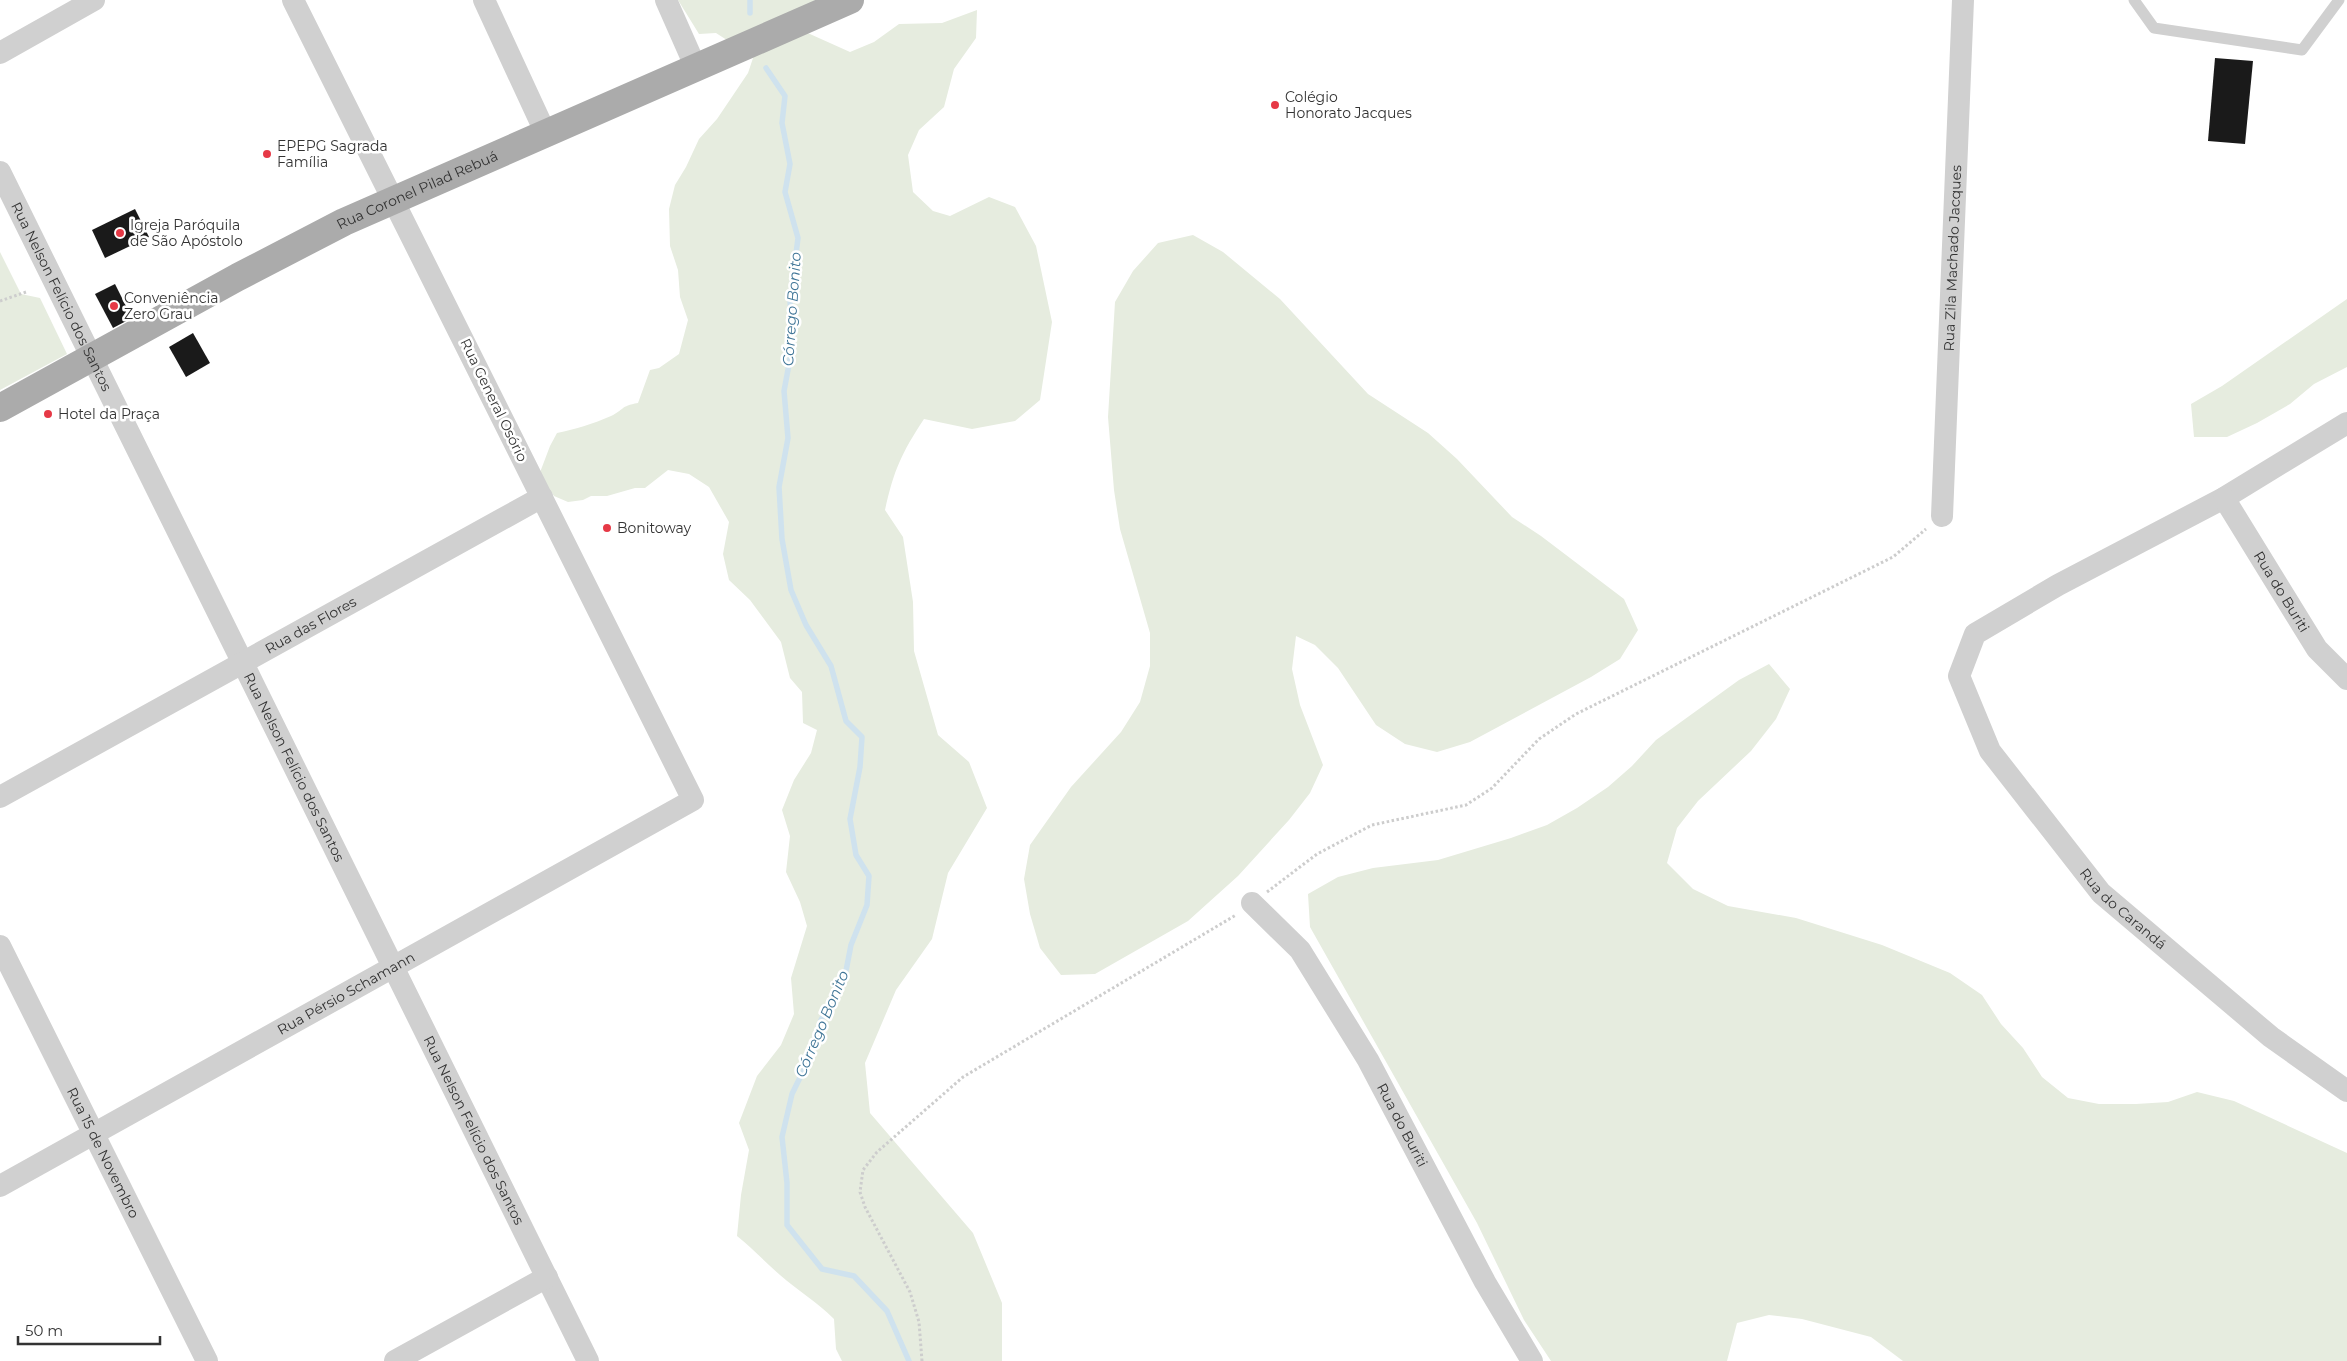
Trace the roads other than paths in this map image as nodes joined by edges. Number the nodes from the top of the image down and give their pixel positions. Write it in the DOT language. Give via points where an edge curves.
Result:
graph roads {
  1 [pos="94,0"];
  2 [pos="293,0"];
  3 [pos="484,0"];
  4 [pos="666,0"];
  5 [pos="850,0"];
  6 [pos="1963,0"];
  7 [pos="2134,0"];
  8 [pos="2339,0"];
  9 [pos="0,53"];
  10 [pos="696,68"];
  11 [pos="546,134"];
  12 [pos="0,172"];
  13 [pos="394,200"];
  14 [pos="91,358"];
  15 [pos="0,408"];
  16 [pos="2347,423"];
  17 [pos="542,497"];
  18 [pos="2224,498"];
  19 [pos="1942,516"];
  20 [pos="242,663"];
  21 [pos="2347,679"];
  22 [pos="0,797"];
  23 [pos="693,800"];
  24 [pos="1252,904"];
  25 [pos="0,946"];
  26 [pos="393,967"];
  27 [pos="2347,1090"];
  28 [pos="94,1134"];
  29 [pos="0,1186"];
  30 [pos="546,1277"];
  31 [pos="207,1361"];
  32 [pos="395,1361"];
  33 [pos="588,1361"];
  34 [pos="1532,1361"];
  1 -- 9 [label="street"];
  2 -- 13 [label="street, Rua General Osório"];
  3 -- 11 [label="street"];
  4 -- 10 [label="street"];
  5 -- 10 [label="main road, Rua Coronel Pilad Rebuá"];
  6 -- 19 [label="street, Rua Zila Machado Jacques"];
  7 -- 8 [label="lane" via="2154,28 2302,50"];
  10 -- 11 [label="main road, Rua Coronel Pilad Rebuá"];
  11 -- 13 [label="main road, Rua Coronel Pilad Rebuá"];
  12 -- 14 [label="street, Rua Nelson Felício dos Santos"];
  13 -- 14 [label="main road, Rua Coronel Pilad Rebuá" via="247,272"];
  13 -- 17 [label="street, Rua General Osório"];
  14 -- 15 [label="main road, Rua Coronel Pilad Rebuá"];
  14 -- 20 [label="street, Rua Nelson Felício dos Santos"];
  16 -- 18 [label="street"];
  17 -- 20 [label="street, Rua das Flores"];
  17 -- 23 [label="street, Rua General Osório"];
  18 -- 21 [label="street, Rua do Buriti" via="2316,649"];
  18 -- 27 [label="street, Rua do Carandá" via="2058,585 1975,634 1959,676 1990,751 2100,893 2270,1037"];
  20 -- 22 [label="street, Rua das Flores"];
  20 -- 26 [label="street, Rua Nelson Felício dos Santos"];
  23 -- 26 [label="street, Rua Pérsio Schamann"];
  24 -- 34 [label="street, Rua do Buriti" via="1300,950 1368,1060 1485,1282"];
  25 -- 28 [label="street, Rua 15 de Novembro"];
  26 -- 28 [label="street, Rua Pérsio Schamann"];
  26 -- 30 [label="street, Rua Nelson Felício dos Santos"];
  28 -- 29 [label="street, Rua Pérsio Schamann"];
  28 -- 31 [label="street, Rua 15 de Novembro"];
  30 -- 32 [label="street"];
  30 -- 33 [label="street, Rua Nelson Felício dos Santos"];
}
